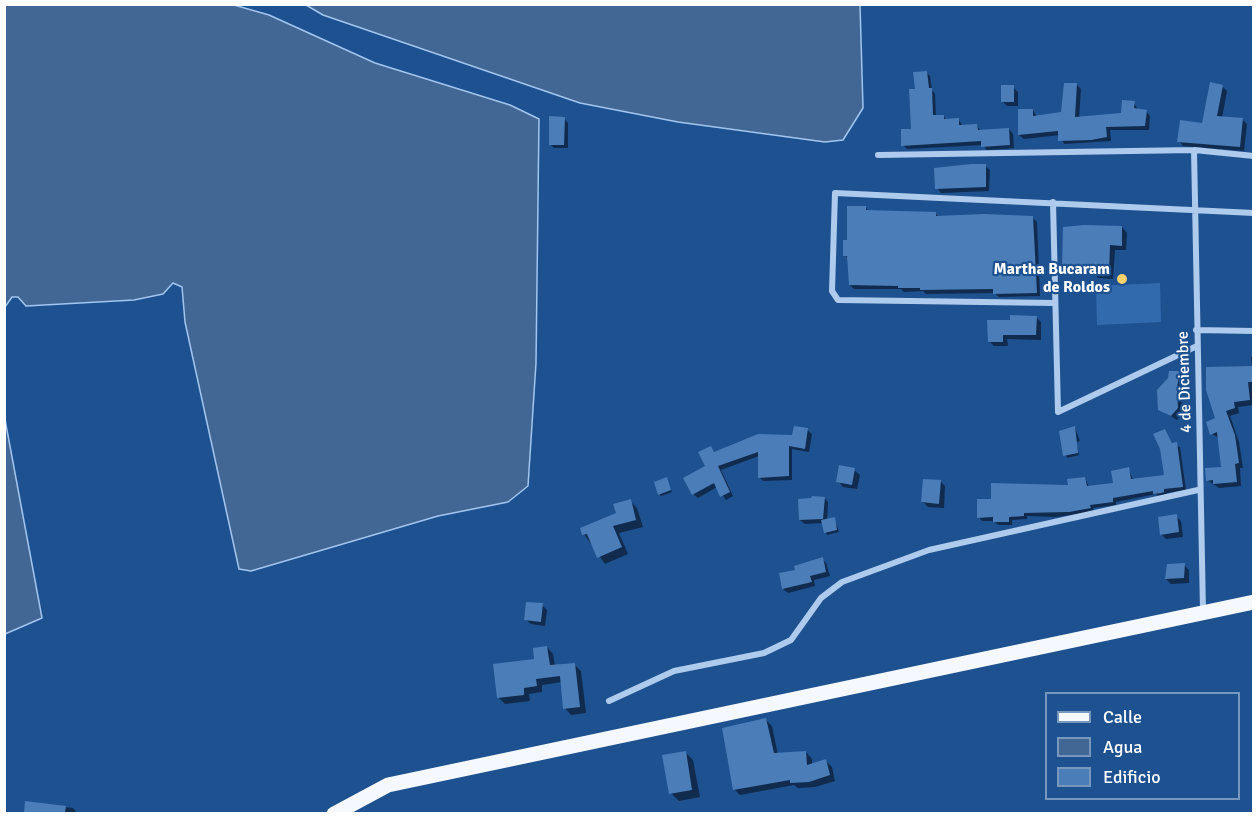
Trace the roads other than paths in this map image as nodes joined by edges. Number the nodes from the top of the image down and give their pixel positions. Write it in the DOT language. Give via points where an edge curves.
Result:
graph roads {
  1 [pos="1194,150"];
  2 [pos="878,155"];
  3 [pos="1254,156"];
  4 [pos="1053,202"];
  5 [pos="1194,210"];
  6 [pos="1254,213"];
  7 [pos="1054,303"];
  8 [pos="1196,330"];
  9 [pos="1254,331"];
  10 [pos="1197,346"];
  11 [pos="1198,490"];
  12 [pos="1254,602"];
  13 [pos="1203,612"];
  14 [pos="609,701"];
  15 [pos="334,813"];
  1 -- 2 [label="street"];
  1 -- 3 [label="street"];
  1 -- 5 [label="street, 4 de Diciembre"];
  4 -- 5 [label="street"];
  4 -- 7 [label="street"];
  4 -- 7 [label="street" via="835,193 832,291 838,300"];
  5 -- 6 [label="street"];
  5 -- 8 [label="street, 4 de Diciembre"];
  7 -- 10 [label="street" via="1058,412"];
  8 -- 9 [label="street"];
  8 -- 10 [label="street, 4 de Diciembre"];
  10 -- 11 [label="street, 4 de Diciembre"];
  11 -- 13 [label="street, 4 de Diciembre"];
  11 -- 14 [label="street" via="929,550 842,582 821,598 791,640 764,653 674,671"];
  12 -- 13 [label="main road"];
  13 -- 15 [label="main road" via="388,785"];
}
